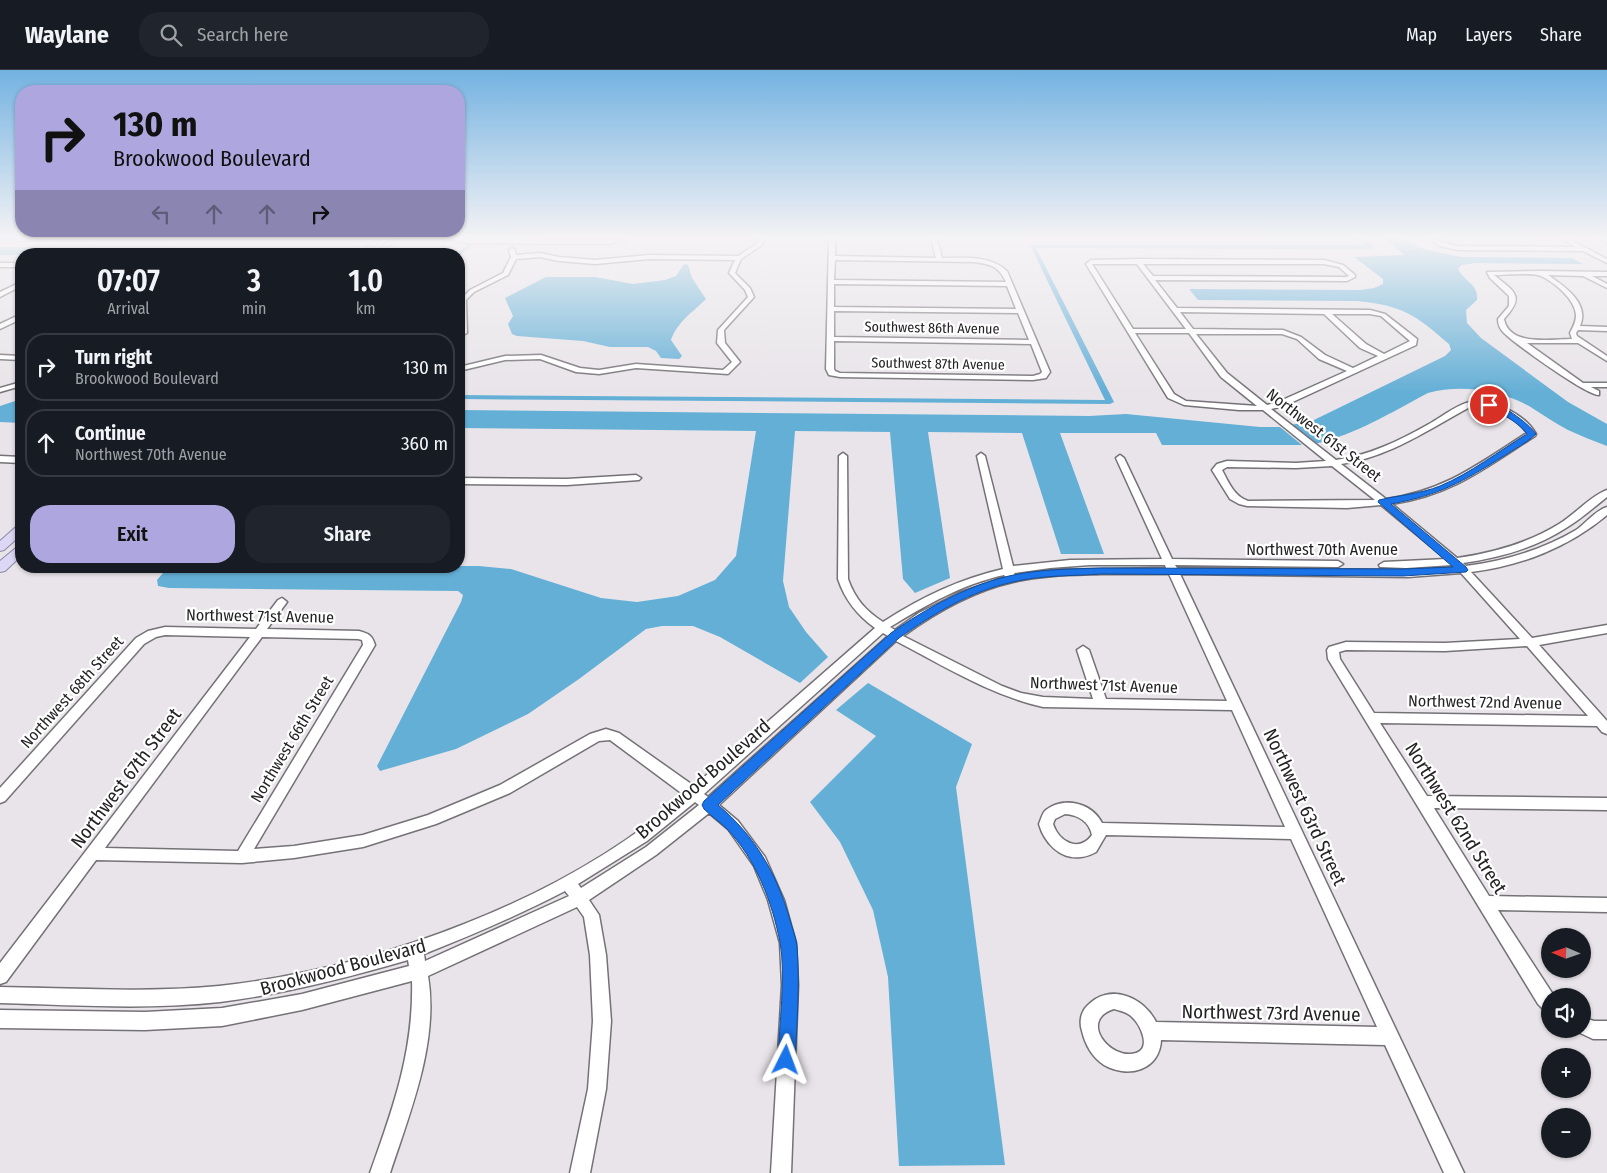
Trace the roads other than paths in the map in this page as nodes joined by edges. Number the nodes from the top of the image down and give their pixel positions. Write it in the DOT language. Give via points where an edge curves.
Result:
graph roads {
  1 [pos="749,290"];
  2 [pos="831,290"];
  3 [pos="1012,290"];
  4 [pos="1106,290"];
  5 [pos="1160,290"];
  6 [pos="1506,290"];
  7 [pos="1564,290"];
  8 [pos="830,309"];
  9 [pos="1175,310"];
  10 [pos="1020,311"];
  11 [pos="1326,312"];
  12 [pos="15,319"];
  13 [pos="0,327"];
  14 [pos="1577,328"];
  15 [pos="1607,329"];
  16 [pos="1132,332"];
  17 [pos="1191,332"];
  18 [pos="830,339"];
  19 [pos="1518,341"];
  20 [pos="1579,341"];
  21 [pos="1033,342"];
  22 [pos="15,356"];
  23 [pos="1384,356"];
  24 [pos="0,357"];
  25 [pos="1606,357"];
  26 [pos="12,358"];
  27 [pos="465,368"];
  28 [pos="1352,371"];
  29 [pos="1581,385"];
  30 [pos="1607,385"];
  31 [pos="15,386"];
  32 [pos="0,390"];
  33 [pos="1596,393"];
  34 [pos="1264,408"];
  35 [pos="0,453"];
  36 [pos="15,454"];
  37 [pos="843,456"];
  38 [pos="981,456"];
  39 [pos="1120,458"];
  40 [pos="0,460"];
  41 [pos="15,460"];
  42 [pos="1334,464"];
  43 [pos="636,478"];
  44 [pos="465,482"];
  45 [pos="1607,493"];
  46 [pos="1383,502"];
  47 [pos="1607,510"];
  48 [pos="15,535"];
  49 [pos="0,547"];
  50 [pos="15,555"];
  51 [pos="1458,565"];
  52 [pos="1171,567"];
  53 [pos="0,568"];
  54 [pos="1010,574"];
  55 [pos="282,602"];
  56 [pos="883,627"];
  57 [pos="1607,629"];
  58 [pos="260,632"];
  59 [pos="152,634"];
  60 [pos="895,636"];
  61 [pos="367,638"];
  62 [pos="1532,643"];
  63 [pos="1083,650"];
  64 [pos="1101,703"];
  65 [pos="1236,706"];
  66 [pos="1370,718"];
  67 [pos="1603,725"];
  68 [pos="693,794"];
  69 [pos="0,797"];
  70 [pos="1422,802"];
  71 [pos="1607,804"];
  72 [pos="709,805"];
  73 [pos="1098,829"];
  74 [pos="1294,833"];
  75 [pos="92,854"];
  76 [pos="242,857"];
  77 [pos="568,882"];
  78 [pos="578,899"];
  79 [pos="1486,903"];
  80 [pos="1607,905"];
  81 [pos="415,951"];
  82 [pos="420,971"];
  83 [pos="0,976"];
  84 [pos="1541,993"];
  85 [pos="0,995"];
  86 [pos="0,1019"];
  87 [pos="1591,1029"];
  88 [pos="1607,1030"];
  89 [pos="1151,1032"];
  90 [pos="1390,1036"];
  91 [pos="380,1173"];
  92 [pos="580,1173"];
  93 [pos="781,1173"];
  94 [pos="1454,1173"];
  1 -- 27 [label="street" via="751,297 721,330 721,343 736,362 725,372 636,366 599,372 579,370 541,357 505,358"];
  2 -- 8 [label="street"];
  3 -- 10 [label="street"];
  4 -- 16 [label="street"];
  5 -- 9 [label="street, Northwest 61st Street"];
  6 -- 19 [label="street" via="1512,306 1501,319 1502,326"];
  7 -- 14 [label="street" via="1579,309"];
  8 -- 10 [label="street"];
  8 -- 18 [label="street"];
  9 -- 11 [label="street"];
  9 -- 17 [label="street, Northwest 61st Street"];
  10 -- 21 [label="street"];
  11 -- 23 [label="street" via="1364,346"];
  11 -- 23 [label="street" via="1376,313 1414,341"];
  12 -- 13 [label="street"];
  14 -- 15 [label="street"];
  14 -- 20 [label="street" via="1573,333"];
  16 -- 17 [label="street"];
  16 -- 34 [label="street" via="1171,396 1177,400"];
  17 -- 28 [label="street" via="1293,334 1322,357"];
  17 -- 34 [label="street, Northwest 61st Street" via="1224,375"];
  18 -- 21 [label="street, Southwest 86th Avenue"];
  18 -- 21 [label="street, Southwest 87th Avenue" via="830,369 840,375 1033,378 1046,372"];
  19 -- 20 [label="street"];
  19 -- 29 [label="street"];
  20 -- 25 [label="street"];
  22 -- 26 [label="street"];
  23 -- 28 [label="street"];
  24 -- 26 [label="street"];
  28 -- 34 [label="street" via="1281,404"];
  29 -- 30 [label="street"];
  29 -- 33 [label="street"];
  31 -- 32 [label="street"];
  34 -- 42 [label="street, Northwest 61st Street"];
  35 -- 36 [label="street"];
  37 -- 56 [label="street, Northwest 71st Avenue" via="843,579 855,604"];
  38 -- 54 [label="street"];
  39 -- 52 [label="street, Northwest 63rd Street"];
  40 -- 41 [label="street"];
  42 -- 46 [label="street, Northwest 61st Street"];
  42 -- 46 [label="street" via="1227,464 1217,470 1233,497 1252,504"];
  42 -- 46 [label="street" via="1382,451 1470,404 1498,408 1531,430 1532,434 1449,485"];
  43 -- 44 [label="street"];
  45 -- 51 [label="street, Northwest 70th Avenue" via="1561,528 1530,543"];
  46 -- 51 [label="street, Northwest 61st Street"];
  47 -- 51 [label="street, Northwest 70th Avenue" via="1577,533 1543,550 1508,561"];
  48 -- 49 [label="main road"];
  50 -- 53 [label="main road"];
  51 -- 52 [label="street, Northwest 70th Avenue" via="1403,573"];
  51 -- 62 [label="street, Northwest 61st Street"];
  52 -- 54 [label="street, Brookwood Boulevard"];
  52 -- 65 [label="street, Northwest 63rd Street"];
  54 -- 56 [label="street, Brookwood Boulevard" via="954,587"];
  54 -- 60 [label="street, Brookwood Boulevard" via="923,616"];
  55 -- 58 [label="street, Northwest 67th Street"];
  56 -- 60 [label="street, Northwest 71st Avenue"];
  56 -- 68 [label="street, Brookwood Boulevard"];
  57 -- 62 [label="street"];
  58 -- 59 [label="street, Northwest 71st Avenue" via="165,631"];
  58 -- 61 [label="street, Northwest 71st Avenue" via="360,635"];
  58 -- 75 [label="street, Northwest 67th Street"];
  59 -- 69 [label="street, Northwest 68th Street" via="140,641"];
  60 -- 64 [label="street, Northwest 71st Avenue" via="1019,698 1043,702"];
  60 -- 72 [label="street, Brookwood Boulevard"];
  61 -- 76 [label="street, Northwest 66th Street" via="369,645"];
  62 -- 66 [label="street, Northwest 62nd Street" via="1473,648 1346,646 1333,650 1334,659"];
  62 -- 67 [label="street, Northwest 61st Street"];
  63 -- 64 [label="street"];
  64 -- 65 [label="street, Northwest 71st Avenue"];
  65 -- 74 [label="street, Northwest 63rd Street"];
  66 -- 67 [label="street, Northwest 72nd Avenue"];
  66 -- 70 [label="street, Northwest 62nd Street"];
  68 -- 72 [label="street"];
  68 -- 76 [label="street" via="614,736 606,734 595,737 505,789 431,820 363,840"];
  68 -- 77 [label="street, Brookwood Boulevard" via="643,836"];
  70 -- 71 [label="street"];
  70 -- 79 [label="street, Northwest 62nd Street"];
  72 -- 78 [label="street, Brookwood Boulevard" via="652,851"];
  72 -- 93 [label="street" via="733,826 760,862 776,900 788,943 790,985"];
  73 -- 74 [label="street"];
  74 -- 90 [label="street, Northwest 63rd Street"];
  75 -- 76 [label="street"];
  75 -- 83 [label="street, Northwest 67th Street"];
  77 -- 78 [label="street"];
  77 -- 81 [label="street, Brookwood Boulevard" via="493,919"];
  78 -- 82 [label="street, Brookwood Boulevard"];
  78 -- 92 [label="street" via="591,915 598,955 602,1021 596,1089"];
  79 -- 80 [label="street"];
  79 -- 84 [label="street, Northwest 62nd Street"];
  81 -- 82 [label="street"];
  81 -- 85 [label="street, Brookwood Boulevard" via="306,980 234,992 156,998"];
  82 -- 86 [label="street, Brookwood Boulevard" via="302,1002 222,1017 145,1021"];
  82 -- 91 [label="street" via="418,1045 404,1102"];
  87 -- 88 [label="street"];
  89 -- 90 [label="street, Northwest 73rd Avenue"];
  90 -- 94 [label="street, Northwest 63rd Street"];
}
